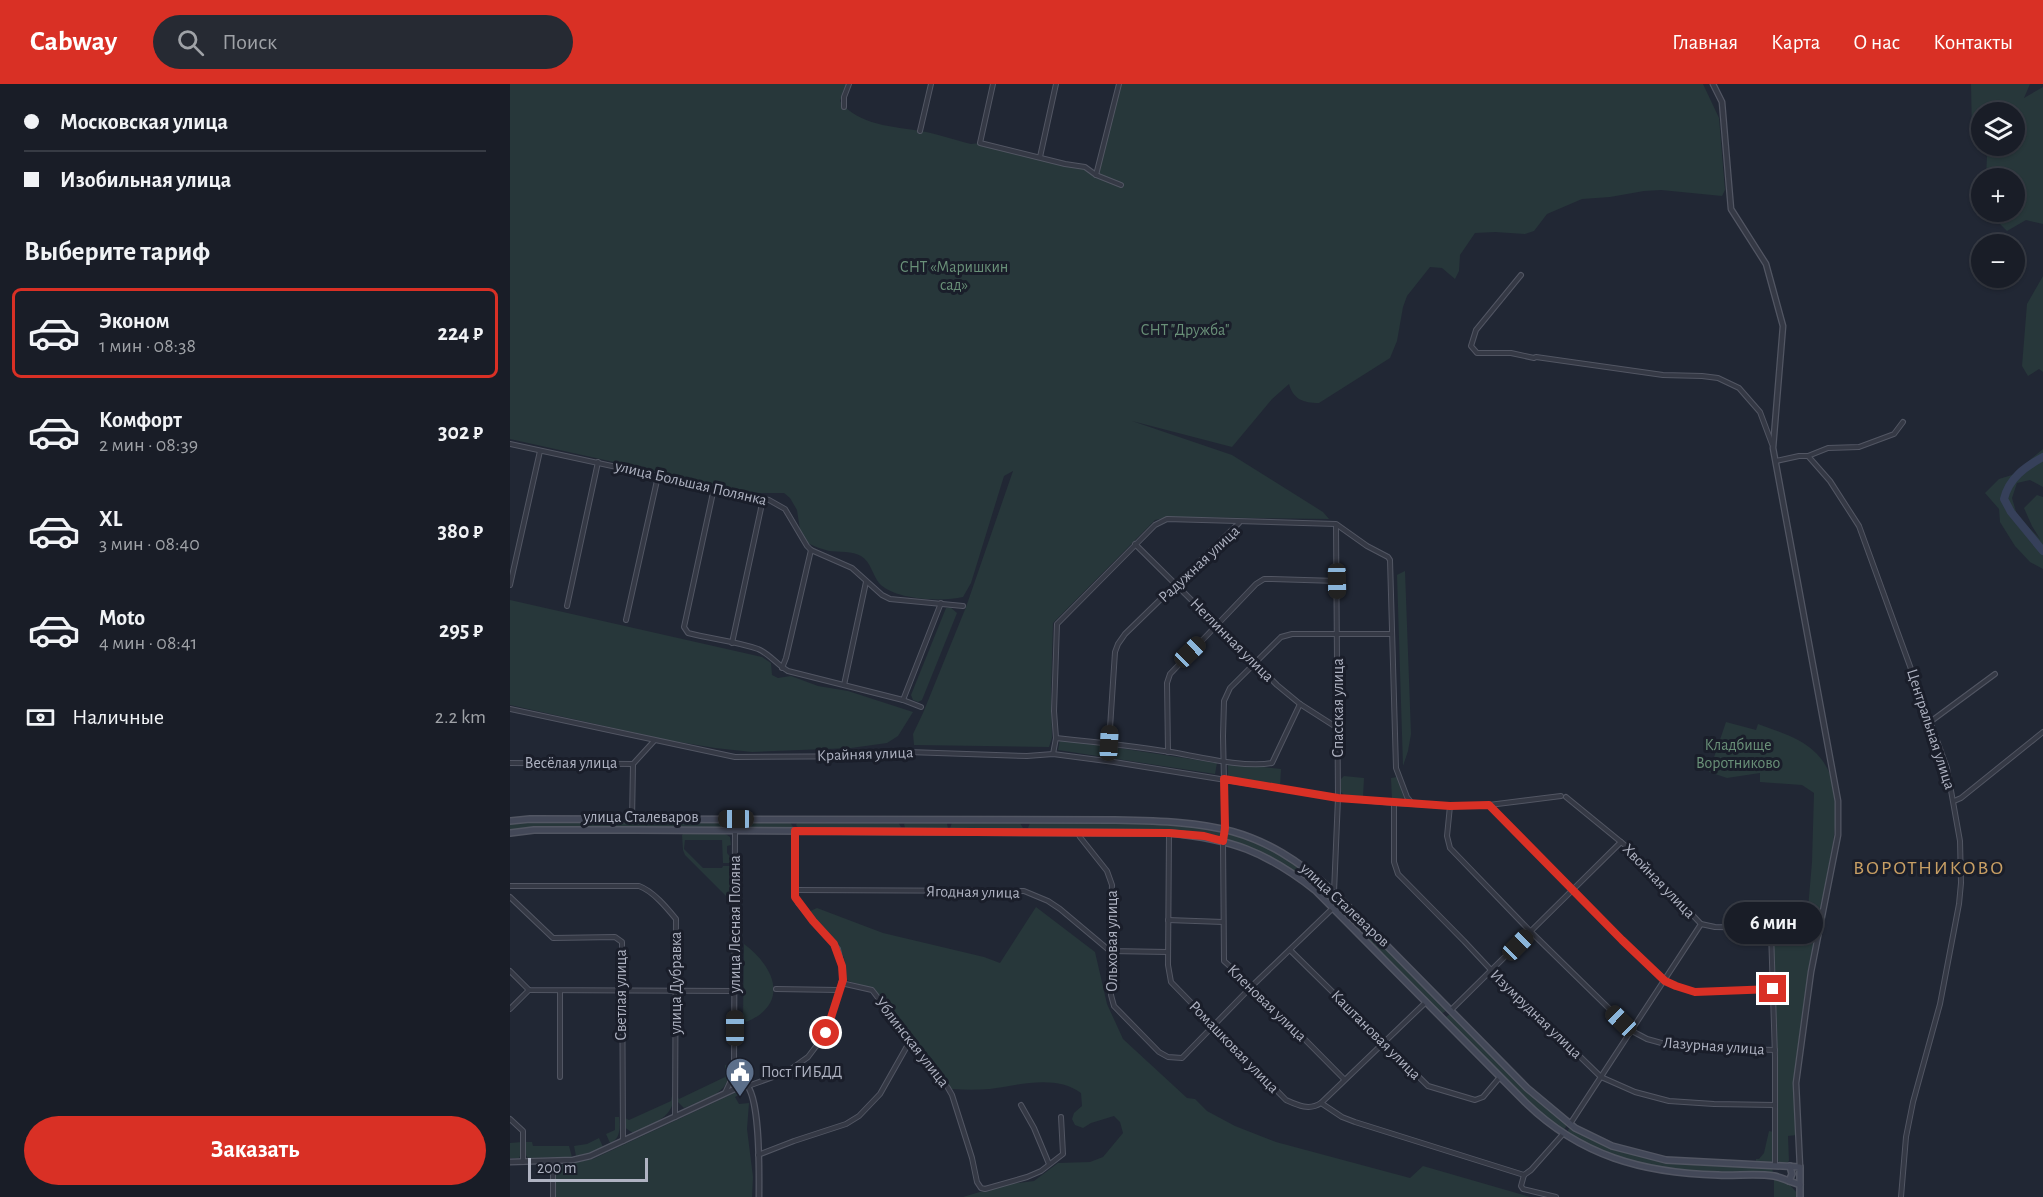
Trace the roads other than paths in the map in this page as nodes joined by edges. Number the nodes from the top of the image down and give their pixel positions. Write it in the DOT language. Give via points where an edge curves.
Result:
graph roads {
  1 [pos="849,84"];
  2 [pos="931,84"];
  3 [pos="993,84"];
  4 [pos="1056,84"];
  5 [pos="1119,84"];
  6 [pos="1713,84"];
  7 [pos="844,107"];
  8 [pos="920,131"];
  9 [pos="1040,157"];
  10 [pos="1096,175"];
  11 [pos="1121,185"];
  12 [pos="1521,276"];
  13 [pos="1903,422"];
  14 [pos="510,444"];
  15 [pos="1773,448"];
  16 [pos="540,451"];
  17 [pos="1808,456"];
  18 [pos="1776,461"];
  19 [pos="598,462"];
  20 [pos="658,476"];
  21 [pos="714,488"];
  22 [pos="763,499"];
  23 [pos="1239,523"];
  24 [pos="1336,524"];
  25 [pos="1135,544"];
  26 [pos="811,550"];
  27 [pos="1337,581"];
  28 [pos="866,582"];
  29 [pos="1176,584"];
  30 [pos="510,585"];
  31 [pos="941,603"];
  32 [pos="567,606"];
  33 [pos="963,606"];
  34 [pos="626,620"];
  35 [pos="1217,625"];
  36 [pos="1338,633"];
  37 [pos="1392,634"];
  38 [pos="732,643"];
  39 [pos="1256,664"];
  40 [pos="782,668"];
  41 [pos="1995,674"];
  42 [pos="844,685"];
  43 [pos="903,700"];
  44 [pos="1300,704"];
  45 [pos="921,707"];
  46 [pos="510,709"];
  47 [pos="1930,722"];
  48 [pos="1336,727"];
  49 [pos="2043,732"];
  50 [pos="1056,738"];
  51 [pos="654,741"];
  52 [pos="1109,743"];
  53 [pos="1168,752"];
  54 [pos="1053,754"];
  55 [pos="1223,760"];
  56 [pos="510,763"];
  57 [pos="633,764"];
  58 [pos="1224,779"];
  59 [pos="1338,798"];
  60 [pos="1954,801"];
  61 [pos="1394,803"];
  62 [pos="1412,803"];
  63 [pos="1489,805"];
  64 [pos="1450,806"];
  65 [pos="632,819"];
  66 [pos="736,819"];
  67 [pos="795,820"];
  68 [pos="510,821"];
  69 [pos="950,821"];
  70 [pos="1025,821"];
  71 [pos="1225,828"];
  72 [pos="735,831"];
  73 [pos="795,831"];
  74 [pos="949,832"];
  75 [pos="1026,832"];
  76 [pos="1078,832"];
  77 [pos="510,833"];
  78 [pos="1169,833"];
  79 [pos="1223,841"];
  80 [pos="1621,842"];
  81 [pos="510,886"];
  82 [pos="794,890"];
  83 [pos="1572,890"];
  84 [pos="1336,895"];
  85 [pos="510,897"];
  86 [pos="1332,906"];
  87 [pos="1168,920"];
  88 [pos="1223,922"];
  89 [pos="1701,924"];
  90 [pos="1531,932"];
  91 [pos="1290,950"];
  92 [pos="1110,951"];
  93 [pos="1168,952"];
  94 [pos="510,971"];
  95 [pos="1492,971"];
  96 [pos="1665,981"];
  97 [pos="841,983"];
  98 [pos="1252,986"];
  99 [pos="776,989"];
  100 [pos="1773,989"];
  101 [pos="529,990"];
  102 [pos="838,990"];
  103 [pos="560,991"];
  104 [pos="621,991"];
  105 [pos="677,991"];
  106 [pos="735,991"];
  107 [pos="1426,1002"];
  108 [pos="510,1009"];
  109 [pos="1451,1010"];
  110 [pos="1443,1018"];
  111 [pos="1214,1026"];
  112 [pos="1632,1030"];
  113 [pos="910,1041"];
  114 [pos="1384,1043"];
  115 [pos="1775,1050"];
  116 [pos="734,1054"];
  117 [pos="740,1067"];
  118 [pos="734,1070"];
  119 [pos="560,1077"];
  120 [pos="732,1077"];
  121 [pos="1500,1077"];
  122 [pos="1601,1077"];
  123 [pos="1344,1079"];
  124 [pos="745,1085"];
  125 [pos="724,1094"];
  126 [pos="1321,1103"];
  127 [pos="1021,1105"];
  128 [pos="1775,1105"];
  129 [pos="1061,1117"];
  130 [pos="675,1118"];
  131 [pos="510,1119"];
  132 [pos="1570,1125"];
  133 [pos="1563,1134"];
  134 [pos="623,1142"];
  135 [pos="758,1155"];
  136 [pos="553,1161"];
  137 [pos="510,1162"];
  138 [pos="523,1162"];
  139 [pos="1049,1164"];
  140 [pos="1775,1165"];
  141 [pos="1790,1166"];
  142 [pos="1800,1167"];
  143 [pos="1524,1175"];
  144 [pos="1774,1176"];
  145 [pos="1789,1181"];
  146 [pos="1800,1185"];
  147 [pos="553,1197"];
  148 [pos="759,1197"];
  149 [pos="1556,1197"];
  150 [pos="1800,1197"];
  151 [pos="1901,1197"];
  1 -- 7 [label="street"];
  2 -- 8 [label="street"];
  3 -- 9 [label="street" via="980,143"];
  4 -- 9 [label="street"];
  5 -- 10 [label="street"];
  6 -- 15 [label="street" via="1722,102 1731,209 1766,264 1783,326"];
  9 -- 10 [label="street" via="1085,167"];
  10 -- 11 [label="street"];
  12 -- 15 [label="street" via="1476,330 1471,346 1477,353 1511,353 1663,375 1718,378 1739,388 1760,412"];
  13 -- 17 [label="street" via="1894,434 1859,447 1828,448"];
  14 -- 16 [label="street, улица Большая Полянка"];
  15 -- 18 [label="street"];
  16 -- 19 [label="street, улица Большая Полянка"];
  16 -- 30 [label="street"];
  17 -- 18 [label="street"];
  17 -- 47 [label="street, Центральная улица" via="1859,526"];
  18 -- 142 [label="street" via="1839,801 1838,836 1811,972 1796,1083"];
  19 -- 20 [label="street, улица Большая Полянка"];
  19 -- 32 [label="street"];
  20 -- 21 [label="street, улица Большая Полянка"];
  20 -- 34 [label="street"];
  21 -- 22 [label="street, улица Большая Полянка"];
  21 -- 38 [label="street" via="684,627 688,633"];
  22 -- 26 [label="street, улица Большая Полянка" via="785,508"];
  22 -- 38 [label="street"];
  23 -- 24 [label="street, Радужная улица"];
  23 -- 25 [label="street" via="1167,519"];
  23 -- 29 [label="street, Радужная улица"];
  24 -- 27 [label="street, Спасская улица"];
  24 -- 37 [label="street" via="1390,560"];
  25 -- 29 [label="street, Неглинная улица"];
  25 -- 50 [label="street" via="1057,624"];
  26 -- 28 [label="street" via="852,568"];
  26 -- 40 [label="street"];
  27 -- 35 [label="street" via="1264,579"];
  27 -- 36 [label="street, Спасская улица"];
  28 -- 31 [label="street" via="890,598"];
  28 -- 42 [label="street"];
  29 -- 35 [label="street, Неглинная улица"];
  29 -- 52 [label="street, Радужная улица" via="1118,644"];
  31 -- 33 [label="street"];
  31 -- 43 [label="street"];
  35 -- 39 [label="street, Неглинная улица"];
  35 -- 53 [label="street" via="1170,674"];
  36 -- 37 [label="street"];
  36 -- 39 [label="street" via="1292,634 1281,638"];
  36 -- 48 [label="street, Спасская улица"];
  37 -- 62 [label="street" via="1396,768"];
  38 -- 40 [label="street" via="758,649"];
  39 -- 44 [label="street, Неглинная улица"];
  39 -- 55 [label="street" via="1226,694"];
  40 -- 42 [label="street"];
  41 -- 47 [label="street"];
  42 -- 43 [label="street"];
  43 -- 45 [label="street"];
  44 -- 48 [label="street, Неглинная улица"];
  44 -- 55 [label="street" via="1272,763"];
  46 -- 51 [label="street, Крайняя улица"];
  47 -- 60 [label="street, Центральная улица"];
  48 -- 59 [label="street, Спасская улица"];
  49 -- 60 [label="street"];
  50 -- 52 [label="street"];
  50 -- 54 [label="street"];
  51 -- 54 [label="street, Крайняя улица" via="735,757 901,756 908,752"];
  51 -- 57 [label="street, Весёлая улица"];
  52 -- 53 [label="street"];
  53 -- 55 [label="street"];
  54 -- 58 [label="street, Крайняя улица"];
  55 -- 58 [label="street"];
  56 -- 57 [label="street, Весёлая улица"];
  57 -- 65 [label="street, Весёлая улица"];
  58 -- 59 [label="street, Хвойная улица"];
  58 -- 71 [label="street"];
  59 -- 61 [label="street, Хвойная улица"];
  59 -- 84 [label="street, Спасская улица"];
  60 -- 151 [label="street, Центральная улица" via="1960,841 1959,904 1941,1004 1910,1114"];
  61 -- 62 [label="street, Хвойная улица"];
  61 -- 95 [label="street, Изумрудная улица" via="1394,862 1398,874"];
  62 -- 64 [label="street, Хвойная улица"];
  63 -- 64 [label="street, Хвойная улица"];
  63 -- 80 [label="street, Хвойная улица" via="1564,797"];
  63 -- 83 [label="street"];
  64 -- 90 [label="street, Лазурная улица" via="1450,848"];
  65 -- 66 [label="main road, улица Сталеваров"];
  65 -- 68 [label="main road, улица Сталеваров"];
  66 -- 67 [label="main road, улица Сталеваров"];
  66 -- 72 [label="main road"];
  67 -- 69 [label="main road, улица Сталеваров"];
  67 -- 73 [label="main road"];
  69 -- 70 [label="main road, улица Сталеваров"];
  69 -- 74 [label="main road"];
  70 -- 71 [label="main road, улица Сталеваров" via="1169,821"];
  70 -- 75 [label="main road"];
  71 -- 79 [label="main road"];
  71 -- 84 [label="main road, улица Сталеваров" via="1275,848"];
  72 -- 73 [label="main road, улица Сталеваров"];
  72 -- 77 [label="main road, улица Сталеваров"];
  72 -- 106 [label="street, улица Лесная Поляна"];
  73 -- 74 [label="main road, улица Сталеваров"];
  73 -- 82 [label="street"];
  74 -- 75 [label="main road, улица Сталеваров"];
  75 -- 76 [label="main road, улица Сталеваров"];
  76 -- 78 [label="main road, улица Сталеваров"];
  76 -- 92 [label="street, Ольховая улица" via="1112,885"];
  78 -- 79 [label="main road, улица Сталеваров"];
  78 -- 87 [label="street, Ромашковая улица"];
  79 -- 86 [label="main road, улица Сталеваров" via="1276,862"];
  79 -- 88 [label="street, Кленовая улица"];
  80 -- 83 [label="street"];
  80 -- 89 [label="street, Хвойная улица"];
  81 -- 105 [label="street, улица Дубравка" via="644,888 676,919"];
  82 -- 92 [label="street, Ягодная улица" via="1024,891 1060,909"];
  82 -- 97 [label="street" via="798,903 838,949"];
  83 -- 90 [label="street"];
  83 -- 96 [label="street"];
  84 -- 86 [label="main road"];
  84 -- 109 [label="main road, улица Сталеваров"];
  85 -- 104 [label="street, Светлая улица" via="553,938 620,939"];
  86 -- 91 [label="street"];
  86 -- 107 [label="main road, улица Сталеваров"];
  87 -- 88 [label="street"];
  87 -- 93 [label="street, Ромашковая улица"];
  88 -- 98 [label="street, Кленовая улица" via="1224,961"];
  89 -- 96 [label="street"];
  89 -- 100 [label="street, Хвойная улица" via="1769,929"];
  90 -- 95 [label="street"];
  90 -- 112 [label="street, Лазурная улица"];
  91 -- 98 [label="street"];
  91 -- 114 [label="street, Каштановая улица"];
  92 -- 93 [label="street"];
  92 -- 111 [label="street, Ольховая улица" via="1114,1005 1159,1052 1182,1058"];
  93 -- 111 [label="street, Ромашковая улица" via="1171,982"];
  94 -- 101 [label="street"];
  95 -- 109 [label="street"];
  95 -- 122 [label="street, Изумрудная улица"];
  96 -- 100 [label="street" via="1695,992"];
  96 -- 112 [label="street"];
  97 -- 102 [label="street"];
  97 -- 113 [label="street, Ублинская улица" via="872,990"];
  98 -- 111 [label="street"];
  98 -- 123 [label="street, Кленовая улица"];
  99 -- 102 [label="street"];
  100 -- 115 [label="street"];
  101 -- 103 [label="street"];
  101 -- 108 [label="street"];
  102 -- 124 [label="street" via="826,1033 808,1057 787,1072"];
  103 -- 104 [label="street"];
  103 -- 119 [label="street"];
  104 -- 105 [label="street"];
  104 -- 134 [label="street, Светлая улица"];
  105 -- 106 [label="street"];
  105 -- 130 [label="street, улица Дубравка"];
  106 -- 116 [label="street, улица Лесная Поляна"];
  107 -- 110 [label="main road, улица Сталеваров"];
  107 -- 114 [label="street"];
  109 -- 110 [label="main road"];
  109 -- 132 [label="main road, улица Сталеваров" via="1527,1088"];
  110 -- 121 [label="main road, улица Сталеваров"];
  111 -- 126 [label="street, Ромашковая улица" via="1286,1100 1307,1107"];
  112 -- 115 [label="street, Лазурная улица" via="1676,1047"];
  112 -- 122 [label="street"];
  113 -- 135 [label="street" via="880,1094 859,1116"];
  113 -- 139 [label="street, Ублинская улица" via="952,1095 981,1188 1027,1177"];
  114 -- 121 [label="street, Каштановая улица" via="1435,1090 1475,1100 1483,1097"];
  114 -- 123 [label="street"];
  115 -- 128 [label="street"];
  116 -- 117 [label="street, улица Лесная Поляна"];
  116 -- 118 [label="street, улица Лесная Поляна"];
  117 -- 118 [label="street"];
  117 -- 124 [label="street, улица Лесная Поляна" via="746,1077"];
  118 -- 120 [label="street, улица Лесная Поляна"];
  120 -- 124 [label="street"];
  120 -- 125 [label="street, улица Лесная Поляна"];
  121 -- 133 [label="main road, улица Сталеваров"];
  122 -- 128 [label="street, Изумрудная улица" via="1669,1101"];
  122 -- 132 [label="street"];
  123 -- 126 [label="street"];
  124 -- 125 [label="street"];
  124 -- 135 [label="street" via="751,1091 756,1112"];
  125 -- 130 [label="street"];
  126 -- 143 [label="street, Ромашковая улица" via="1342,1117"];
  127 -- 139 [label="street"];
  128 -- 140 [label="street"];
  129 -- 139 [label="street" via="1063,1154"];
  130 -- 134 [label="street"];
  131 -- 138 [label="street" via="524,1131"];
  132 -- 133 [label="main road"];
  132 -- 140 [label="main road, улица Сталеваров" via="1612,1146 1647,1156 1684,1162"];
  133 -- 143 [label="street"];
  133 -- 144 [label="main road, улица Сталеваров" via="1600,1153 1644,1168"];
  134 -- 136 [label="street" via="590,1156"];
  135 -- 148 [label="street"];
  136 -- 138 [label="street"];
  136 -- 147 [label="street"];
  137 -- 138 [label="street"];
  140 -- 141 [label="main road, улица Сталеваров"];
  140 -- 144 [label="main road"];
  141 -- 142 [label="main road, улица Сталеваров"];
  141 -- 145 [label="main road"];
  142 -- 146 [label="main road"];
  143 -- 149 [label="street" via="1523,1189"];
  144 -- 145 [label="main road, улица Сталеваров"];
  145 -- 146 [label="main road, улица Сталеваров"];
  146 -- 150 [label="main road"];
}
